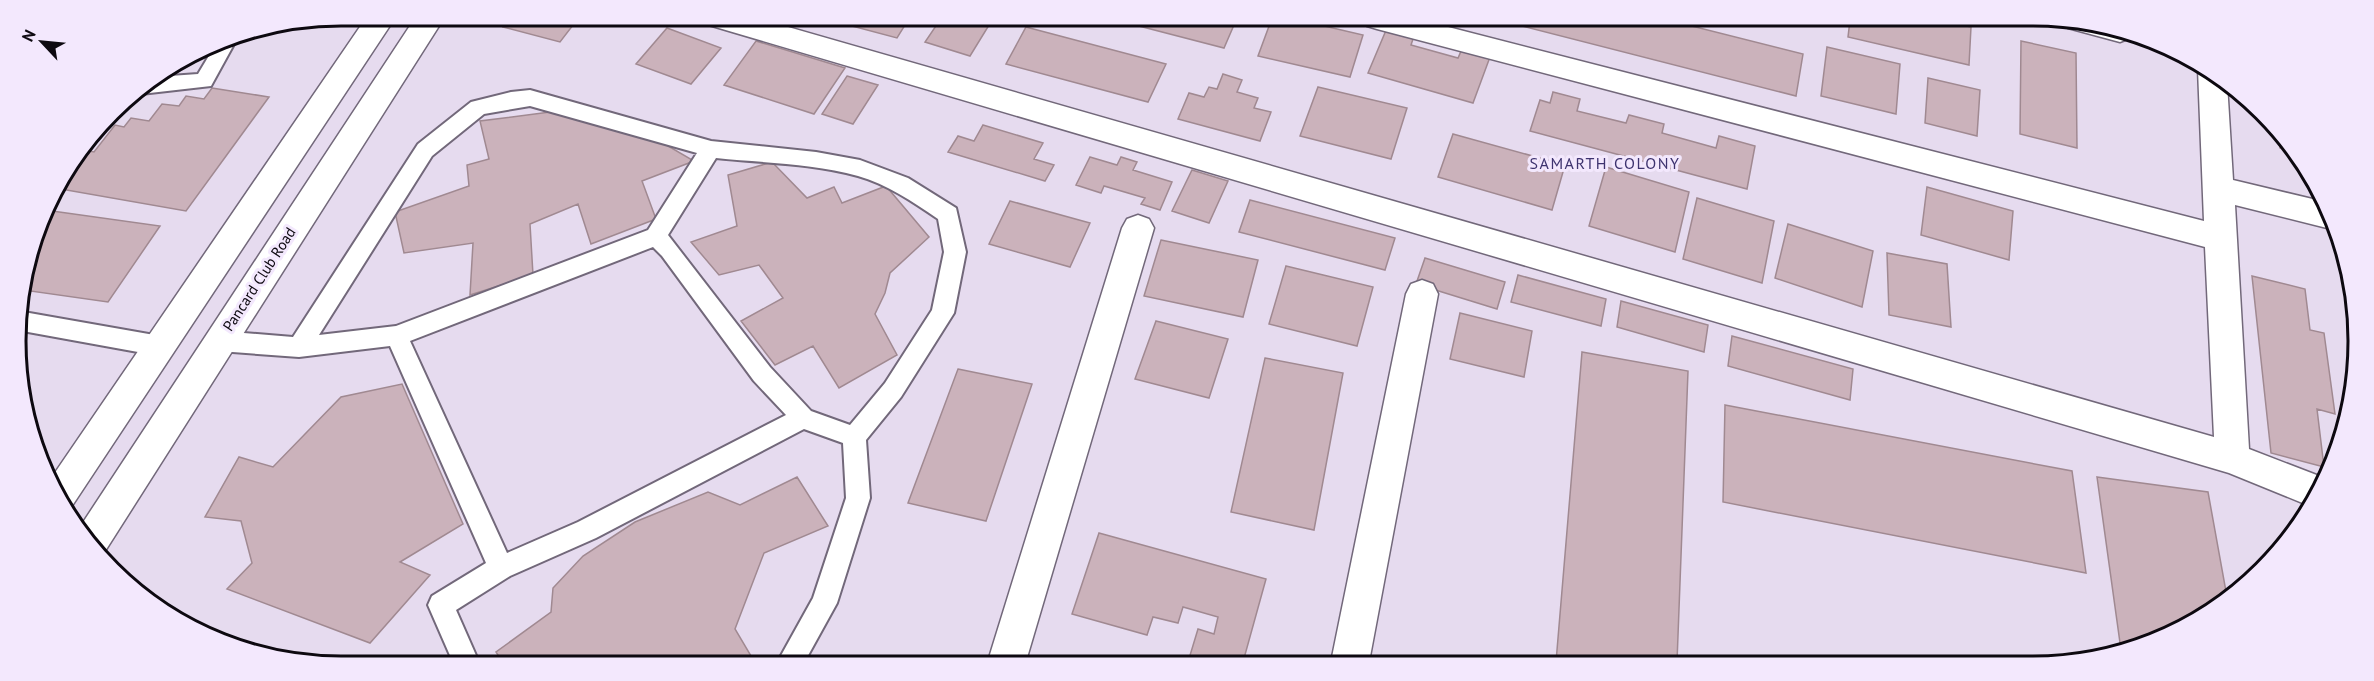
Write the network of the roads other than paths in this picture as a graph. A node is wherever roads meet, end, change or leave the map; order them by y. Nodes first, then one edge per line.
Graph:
1 (376, 26) edge
2 (425, 26) edge
3 (746, 26) edge
4 (1404, 26) edge
5 (224, 48) edge
6 (2213, 82) edge
7 (157, 85) edge
8 (711, 149) junction
9 (2218, 189) junction
10 (2322, 214) edge
11 (1138, 228) dead end
12 (656, 236) junction
13 (2221, 238) junction
14 (1422, 294) dead end
15 (26, 322) edge
16 (397, 336) junction
17 (219, 341) junction
18 (160, 346) junction
19 (298, 347) junction
20 (803, 418) junction
21 (854, 437) junction
22 (2232, 458) junction
23 (60, 483) edge
24 (2311, 489) edge
25 (94, 536) edge
26 (501, 568) junction
27 (463, 656) edge
28 (794, 656) edge
29 (1009, 656) edge
30 (1351, 656) edge

1 - 18 street
2 - 17 street, Pancard Club Road
3 - 22 street
4 - 13 street
5 - 7 lane
6 - 9 street
8 - 12 lane
8 - 19 lane
8 - 21 lane
9 - 10 street
9 - 13 street
11 - 29 street
12 - 16 lane
12 - 20 lane
13 - 22 street
14 - 30 street
15 - 18 lane
16 - 19 lane
16 - 26 lane
17 - 19 lane
17 - 25 street, Pancard Club Road
18 - 23 street
20 - 21 lane
20 - 26 lane
21 - 28 lane
22 - 24 street
26 - 27 lane

